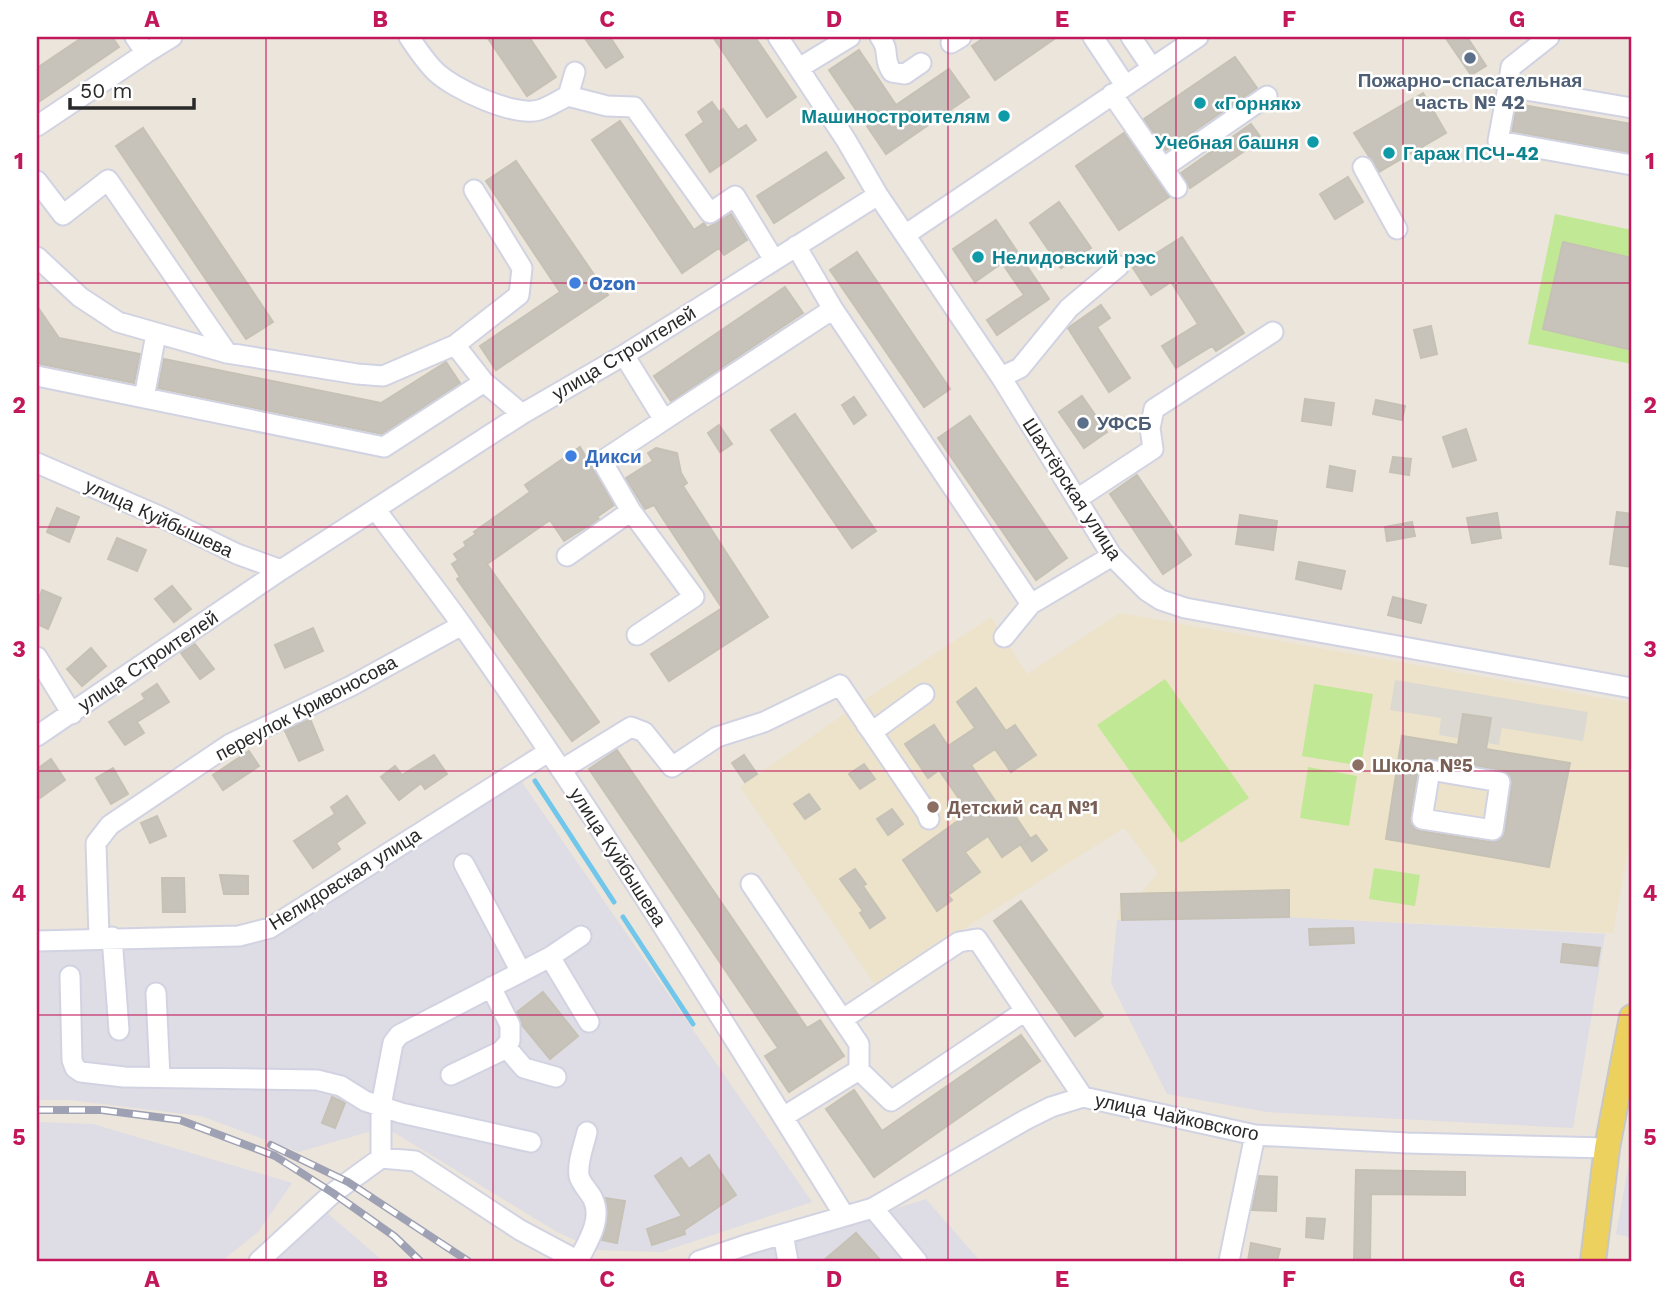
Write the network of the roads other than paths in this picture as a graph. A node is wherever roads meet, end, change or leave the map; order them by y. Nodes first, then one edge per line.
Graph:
1 (172, 37) edge
2 (410, 37) edge
3 (778, 37) edge
4 (850, 37) edge
5 (880, 37) edge
6 (1093, 37) edge
7 (1131, 37) edge
8 (1198, 37) edge
9 (1549, 37) edge
10 (141, 45) edge
11 (921, 63) dead end
12 (799, 68) junction
13 (1152, 68) junction
14 (575, 72) dead end
15 (1508, 87) junction
16 (1119, 90) junction
17 (568, 96) junction
18 (1266, 96) dead end
19 (1632, 108) edge
20 (37, 126) edge
21 (1632, 165) edge
22 (1363, 167) dead end
23 (1163, 168) junction
24 (37, 181) edge
25 (1177, 188) dead end
26 (474, 190) dead end
27 (878, 195) junction
28 (1397, 229) dead end
29 (905, 236) junction
30 (796, 246) junction
31 (38, 259) edge
32 (774, 260) junction
33 (1119, 266) dead end
34 (833, 309) junction
35 (1273, 332) dead end
36 (156, 334) junction
37 (455, 345) junction
38 (227, 353) junction
39 (624, 355) junction
40 (37, 376) edge
41 (1001, 377) junction
42 (484, 382) junction
43 (144, 398) junction
44 (522, 414) junction
45 (664, 420) junction
46 (37, 463) edge
47 (1077, 499) junction
48 (376, 510) junction
49 (631, 511) junction
50 (567, 556) dead end
51 (1112, 556) junction
52 (281, 570) junction
53 (1031, 604) junction
54 (462, 625) junction
55 (637, 635) dead end
56 (1004, 637) dead end
57 (37, 657) edge
58 (1632, 688) edge
59 (924, 694) dead end
60 (72, 714) junction
61 (872, 732) junction
62 (37, 736) edge
63 (548, 752) junction
64 (561, 770) junction
65 (929, 819) dead end
66 (464, 864) dead end
67 (751, 884) dead end
68 (581, 936) dead end
69 (106, 937) junction
70 (37, 941) edge
71 (550, 957) junction
72 (521, 972) junction
73 (70, 976) dead end
74 (491, 987) junction
75 (156, 993) dead end
76 (1025, 1011) junction
77 (1632, 1017) edge
78 (843, 1019) junction
79 (589, 1022) dead end
80 (119, 1030) dead end
81 (506, 1047) junction
82 (859, 1070) junction
83 (451, 1075) dead end
84 (160, 1077) junction
85 (556, 1077) dead end
86 (1083, 1097) junction
87 (381, 1106) junction
88 (783, 1117) junction
89 (587, 1132) dead end
90 (1255, 1135) junction
91 (531, 1142) dead end
92 (1606, 1148) junction
93 (381, 1158) junction
94 (873, 1208) junction
95 (844, 1215) junction
96 (783, 1234) junction
97 (259, 1261) edge
98 (578, 1261) edge
99 (699, 1261) edge
100 (788, 1261) edge
101 (917, 1261) edge
102 (1229, 1261) edge
103 (1592, 1261) edge

1 - 10 street
2 - 17 street
3 - 12 street
4 - 12 street
5 - 11 street
6 - 16 street
7 - 13 street
8 - 13 street
9 - 15 street
10 - 20 street
12 - 27 street
13 - 16 street
14 - 17 street
15 - 19 street
15 - 21 street
16 - 23 street
16 - 29 street
17 - 32 street
18 - 23 street
22 - 28 street
23 - 25 street
24 - 38 street
26 - 37 street
27 - 29 street
27 - 30 street, улица Строителей
29 - 41 street, Шахтёрская улица
30 - 32 street, улица Строителей
30 - 34 street
31 - 36 street
32 - 39 street, улица Строителей
33 - 41 street
34 - 45 street
34 - 53 street
35 - 47 street
36 - 38 street
36 - 43 street
37 - 38 street
37 - 42 street
39 - 44 street, улица Строителей
39 - 45 street
40 - 43 street
41 - 47 street, Шахтёрская улица
42 - 43 street
42 - 44 street
44 - 48 street, улица Строителей
45 - 49 street
46 - 52 street, улица Куйбышева
47 - 51 street, Шахтёрская улица
48 - 52 street, улица Строителей
48 - 54 street, улица Куйбышева
49 - 50 street
49 - 55 street
51 - 53 street
51 - 58 street, Шахтёрская улица
52 - 60 street, улица Строителей
53 - 56 street
54 - 63 street, улица Куйбышева
54 - 69 street, переулок Кривоносова
57 - 60 street
59 - 61 street
60 - 62 street, улица Строителей
61 - 64 street
61 - 65 street
63 - 64 street, улица Куйбышева
63 - 69 street, Нелидовская улица
64 - 88 street, улица Куйбышева
66 - 72 street
67 - 78 street
68 - 71 street
69 - 70 street, Нелидовская улица
69 - 80 street, переулок Кривоносова
71 - 72 street
71 - 79 street
72 - 74 street
73 - 84 street
74 - 81 street
74 - 87 street
75 - 84 street
76 - 78 street
76 - 82 street
76 - 86 street
77 - 92 main road
78 - 82 street
81 - 83 street
81 - 85 street
82 - 88 street
84 - 87 street
86 - 90 street, улица Чайковского
86 - 94 street, улица Чайковского
87 - 91 street
87 - 93 street
88 - 95 street, улица Куйбышева
89 - 98 street
90 - 92 street, улица Чайковского
90 - 102 street
92 - 103 main road
93 - 97 street
93 - 98 street
94 - 95 street, улица Чайковского
94 - 101 street
95 - 96 street, улица Чайковского
96 - 99 street, улица Чайковского
96 - 100 street

